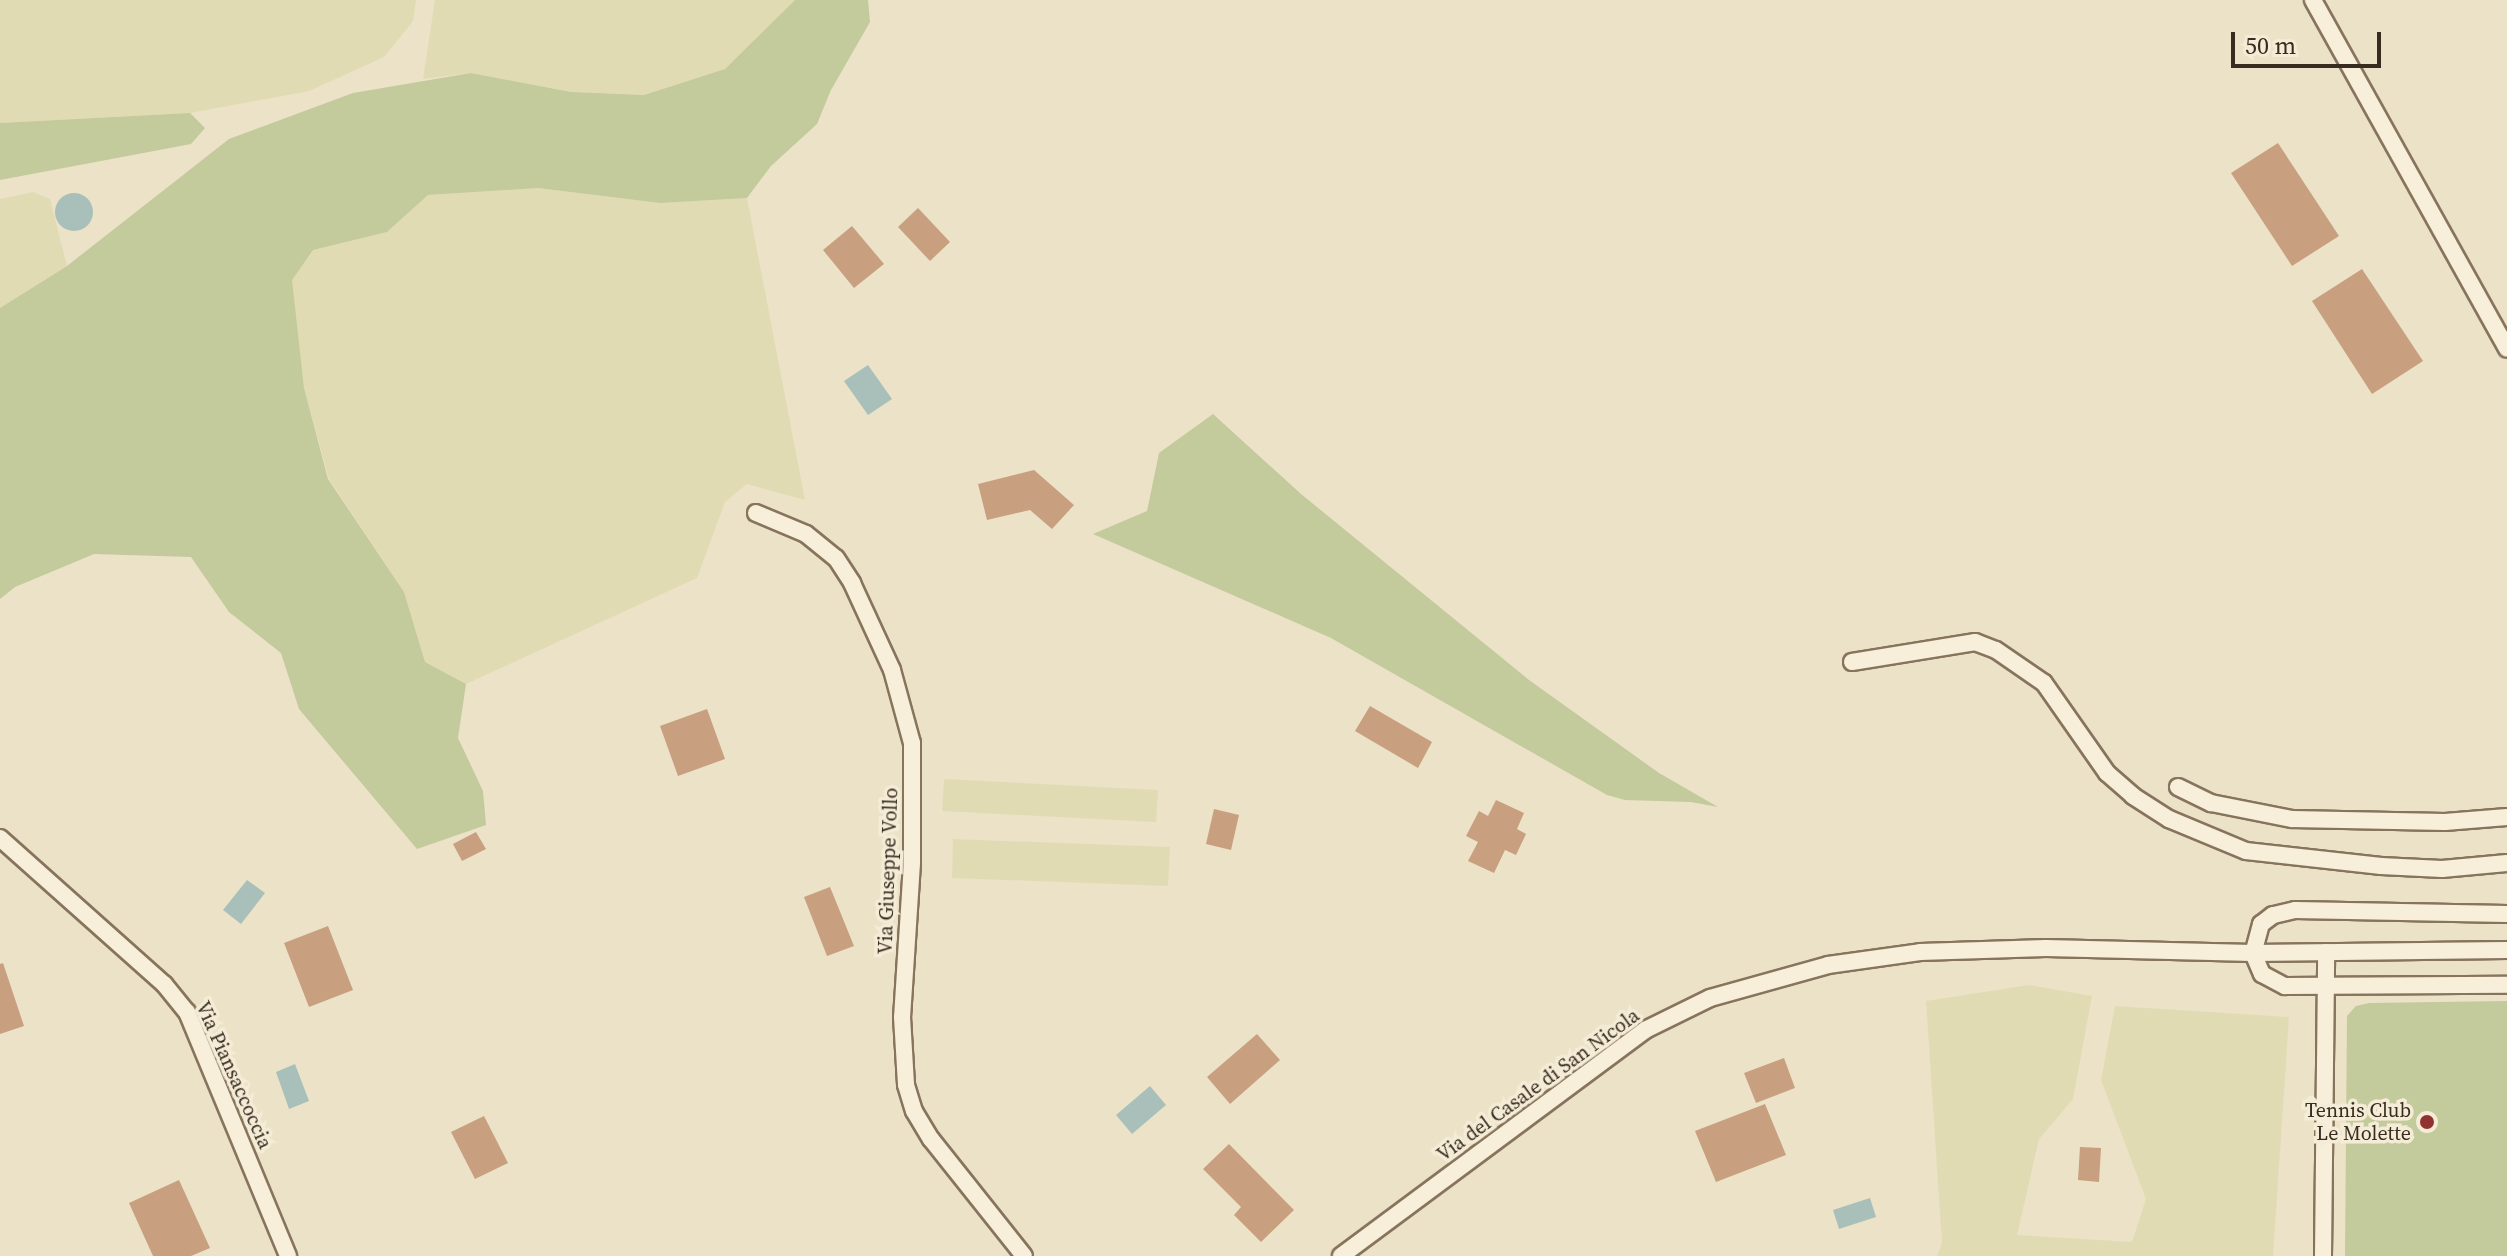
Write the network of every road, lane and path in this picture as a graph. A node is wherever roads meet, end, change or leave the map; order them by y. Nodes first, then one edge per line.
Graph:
1 (2313, 0) edge
2 (2507, 349) edge
3 (756, 513) dead end
4 (1852, 662) dead end
5 (2178, 787) dead end
6 (2507, 817) edge
7 (0, 838) edge
8 (2507, 863) edge
9 (2507, 914) edge
10 (2507, 950) edge
11 (2326, 952) junction
12 (2253, 953) junction
13 (2507, 985) edge
14 (2325, 986) junction
15 (288, 1256) edge
16 (1024, 1256) edge
17 (1341, 1256) edge
18 (2323, 1256) edge

1 - 2 street
3 - 16 street, Via Giuseppe Vollo
4 - 8 street
5 - 6 street
7 - 15 street, Via Piansaccoccia
9 - 12 street
10 - 11 street, Via del Casale di San Nicola
11 - 12 street, Via del Casale di San Nicola
11 - 14 street
12 - 14 street
12 - 17 street, Via del Casale di San Nicola
13 - 14 street
14 - 18 street

